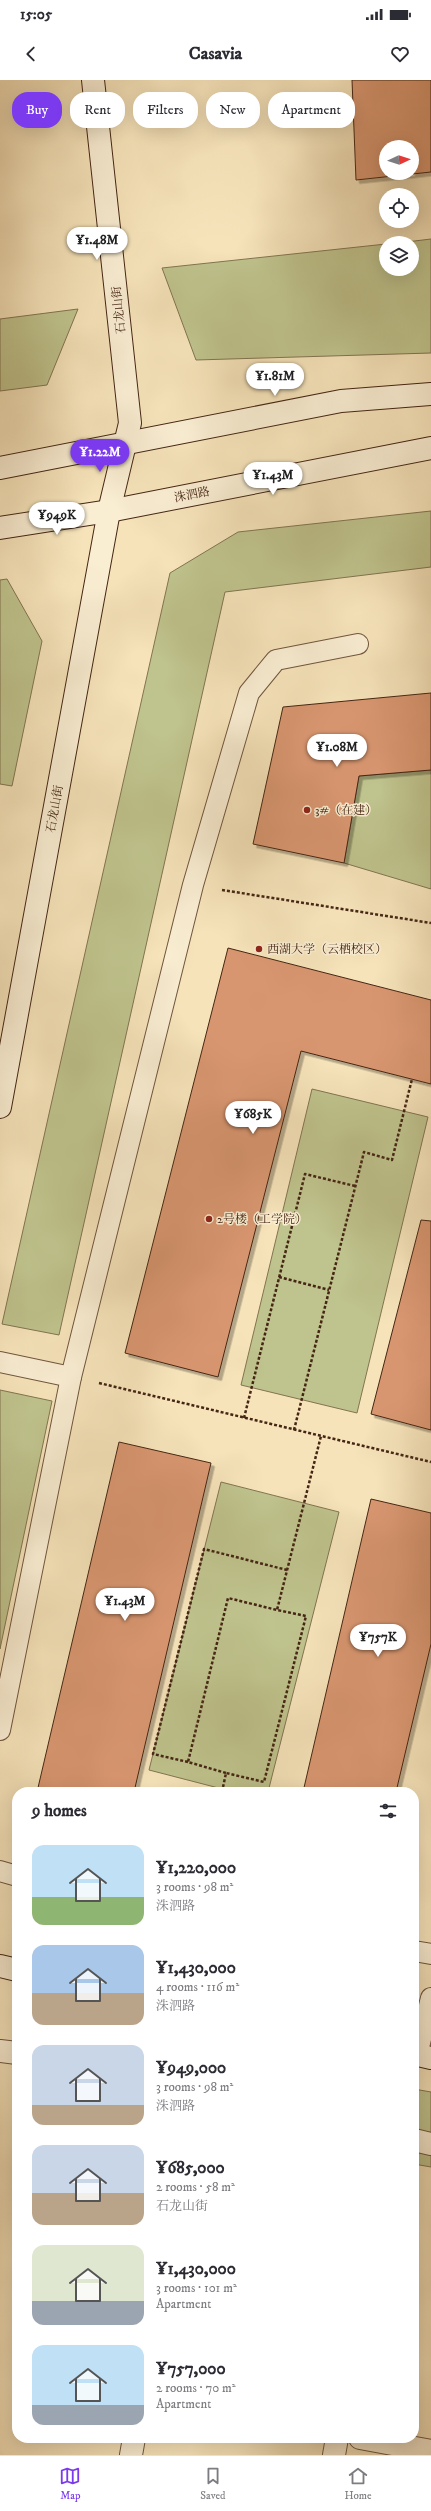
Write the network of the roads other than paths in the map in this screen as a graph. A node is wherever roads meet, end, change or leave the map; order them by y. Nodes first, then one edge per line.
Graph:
1 (93, 80) edge
2 (431, 394) edge
3 (125, 444) junction
4 (431, 448) edge
5 (0, 468) edge
6 (109, 511) junction
7 (0, 528) edge
8 (358, 644) dead end
9 (6, 1052) edge
10 (0, 1107) edge
11 (0, 1362) edge
12 (71, 1377) junction
13 (0, 1730) edge
14 (0, 1871) edge
15 (12, 1875) edge
16 (419, 1952) edge
17 (431, 1954) edge
18 (0, 1966) edge
19 (12, 1969) edge
20 (431, 1998) edge
21 (0, 2051) edge
22 (12, 2052) edge
23 (421, 2056) edge
24 (419, 2141) edge
25 (431, 2144) edge
26 (133, 2443) edge
27 (336, 2443) edge
28 (385, 2443) edge
29 (431, 2452) edge
30 (131, 2455) edge
31 (334, 2455) edge

1 - 3 street, 石龙山街
2 - 3 street
3 - 5 street
3 - 6 street, 石龙山街
4 - 6 street, 洙泗路
6 - 7 street, 洙泗路
6 - 9 street, 石龙山街
8 - 12 lane
9 - 10 street, 石龙山街
11 - 12 lane
12 - 13 lane
14 - 15 lane
16 - 17 lane
18 - 19 street
20 - 23 lane
21 - 22 street
24 - 25 street
26 - 30 street
27 - 31 street
28 - 29 street

